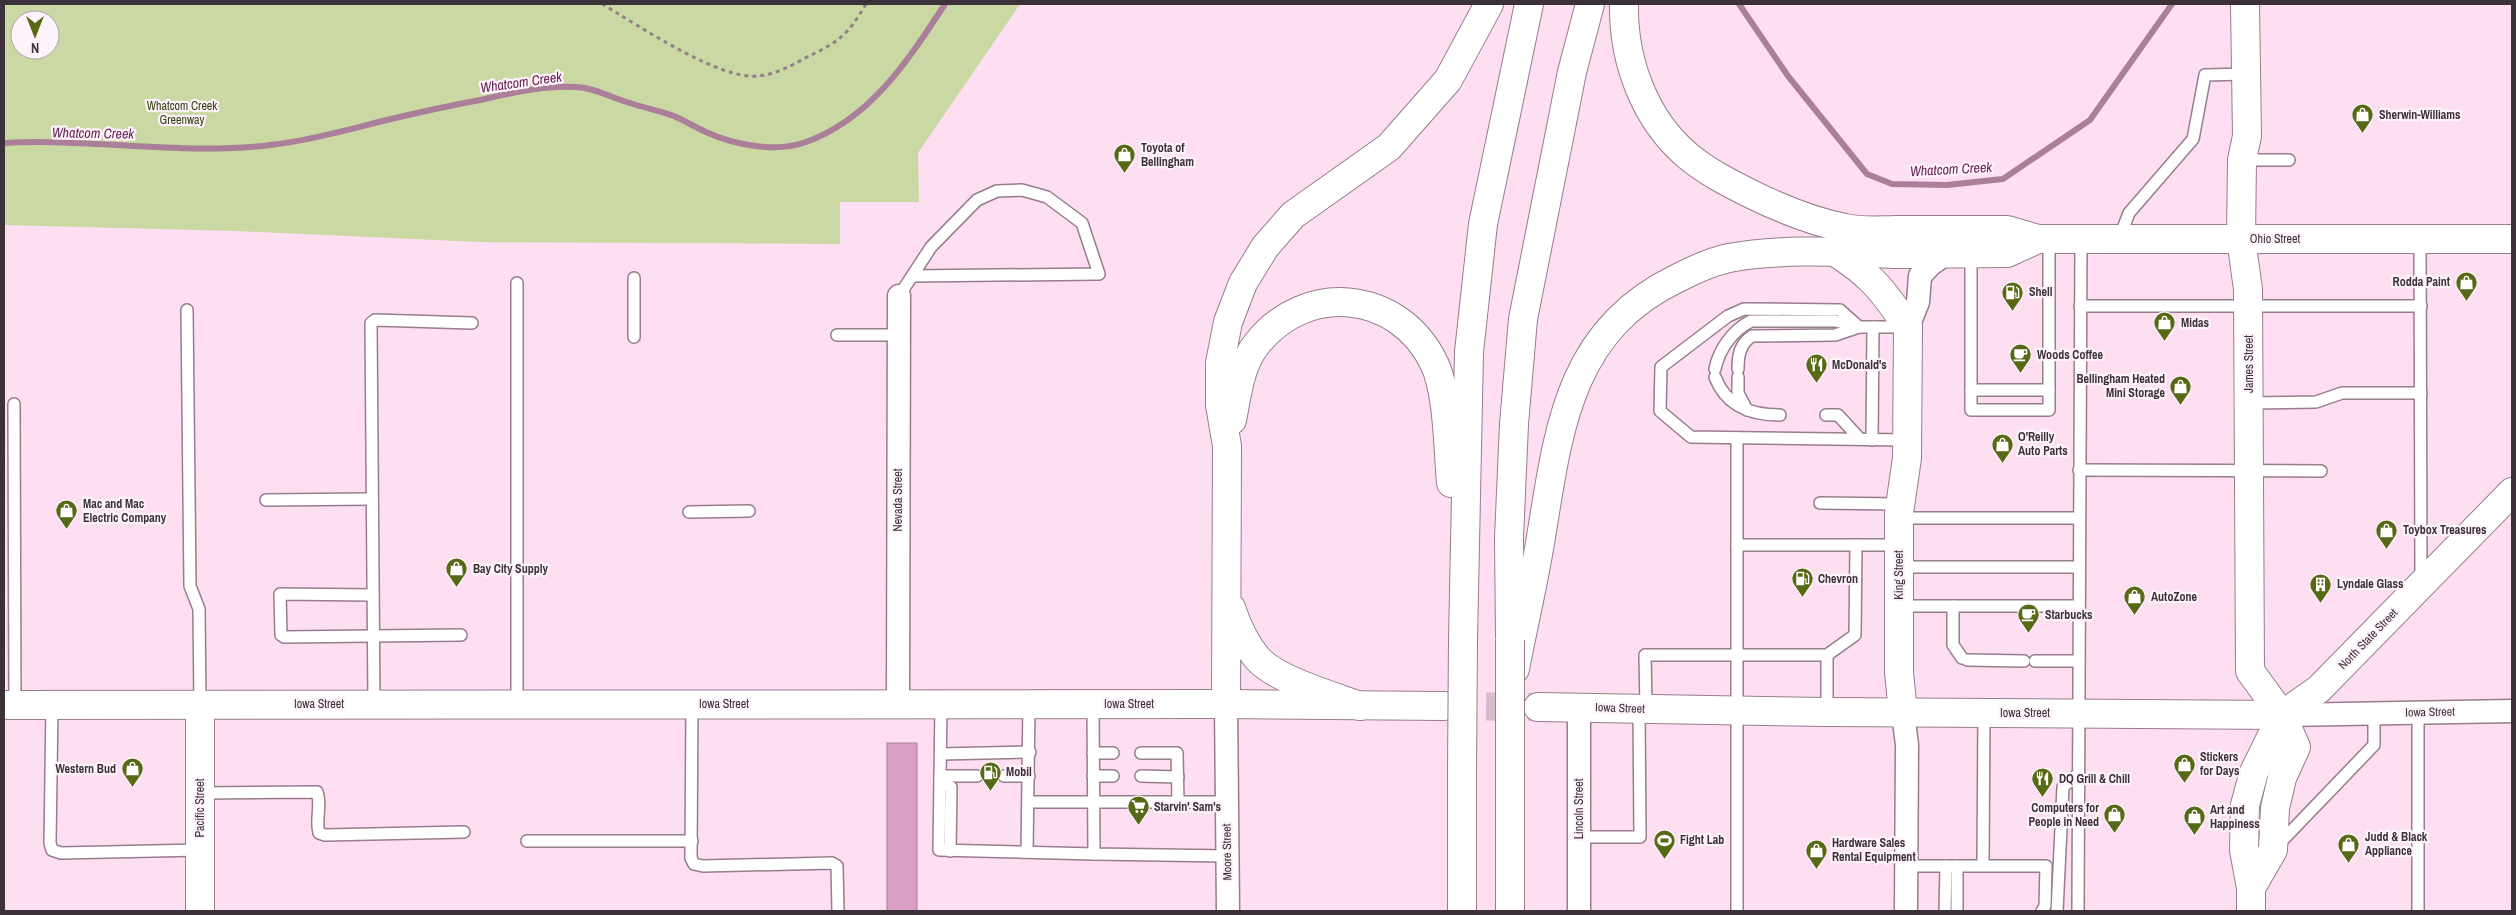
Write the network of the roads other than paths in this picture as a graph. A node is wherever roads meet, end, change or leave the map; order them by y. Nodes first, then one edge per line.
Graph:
1 (1489, 4) edge
2 (1529, 4) edge
3 (1590, 4) edge
4 (1624, 4) edge
5 (2245, 11) edge
6 (2246, 74) junction
7 (2242, 160) junction
8 (2290, 160) dead end
9 (2043, 239) junction
10 (2081, 240) junction
11 (2119, 240) junction
12 (2241, 240) junction
13 (2420, 240) junction
14 (2512, 240) edge
15 (1898, 242) junction
16 (1835, 252) junction
17 (1959, 253) junction
18 (912, 276) junction
19 (634, 278) dead end
20 (517, 283) dead end
21 (899, 296) joint
22 (2080, 306) junction
23 (2248, 306) junction
24 (2421, 306) junction
25 (187, 310) dead end
26 (472, 323) dead end
27 (1859, 327) junction
28 (1873, 327) junction
29 (1908, 327) junction
30 (837, 335) dead end
31 (899, 335) junction
32 (634, 337) dead end
33 (1971, 390) junction
34 (2049, 390) junction
35 (2421, 392) junction
36 (2249, 402) junction
37 (14, 404) dead end
38 (1750, 412) junction
39 (1780, 415) dead end
40 (1826, 415) dead end
41 (1737, 438) junction
42 (1866, 439) junction
43 (1907, 440) junction
44 (1227, 446) junction
45 (2079, 470) junction
46 (2249, 471) junction
47 (2321, 471) dead end
48 (2512, 492) edge
49 (372, 499) junction
50 (266, 500) dead end
51 (1820, 503) dead end
52 (749, 511) dead end
53 (1900, 511) junction
54 (689, 512) dead end
55 (2079, 518) junction
56 (1737, 545) junction
57 (1856, 545) junction
58 (1899, 556) junction
59 (2079, 567) junction
60 (2422, 584) junction
61 (373, 595) junction
62 (1228, 599) junction
63 (1463, 605) junction
64 (1899, 606) junction
65 (1953, 606) junction
66 (2078, 606) junction
67 (374, 635) junction
68 (461, 635) dead end
69 (1515, 640) junction
70 (1737, 654) junction
71 (1827, 655) junction
72 (2078, 660) junction
73 (374, 704) junction
74 (517, 704) junction
75 (692, 704) junction
76 (898, 704) junction
77 (941, 704) junction
78 (1030, 704) junction
79 (1093, 704) junction
80 (1226, 704) junction
81 (10, 705) edge
82 (52, 705) junction
83 (200, 705) junction
84 (1360, 706) junction
85 (1444, 706) tunnel mouth
86 (1538, 707) tunnel mouth
87 (1580, 707) junction
88 (1642, 708) junction
89 (1737, 711) junction
90 (2512, 711) edge
91 (1827, 712) junction
92 (1903, 712) junction
93 (1984, 712) junction
94 (2418, 712) junction
95 (2078, 713) junction
96 (2374, 713) junction
97 (2282, 715) junction
98 (1030, 752) junction
99 (1094, 753) junction
100 (1113, 753) dead end
101 (1140, 753) dead end
102 (940, 754) junction
103 (2078, 775) junction
104 (976, 776) dead end
105 (1004, 776) dead end
106 (1030, 776) junction
107 (1094, 776) junction
108 (1113, 776) dead end
109 (1140, 776) dead end
110 (1178, 777) junction
111 (940, 779) junction
112 (200, 793) junction
113 (1029, 802) junction
114 (1094, 802) junction
115 (1178, 802) junction
116 (1227, 802) junction
117 (464, 832) dead end
118 (1579, 838) junction
119 (527, 841) dead end
120 (692, 841) junction
121 (200, 850) junction
122 (2274, 850) junction
123 (1027, 852) junction
124 (1094, 854) junction
125 (1227, 856) junction
126 (1983, 865) junction
127 (1906, 866) junction
128 (1952, 866) junction
129 (2251, 900) edge
130 (200, 911) edge
131 (838, 911) edge
132 (1228, 911) edge
133 (1462, 911) edge
134 (1510, 911) edge
135 (1579, 911) edge
136 (1737, 911) edge
137 (1906, 911) edge
138 (1945, 911) edge
139 (1957, 911) edge
140 (2042, 911) edge
141 (2057, 911) edge
142 (2078, 911) edge
143 (2418, 911) edge

1 - 44 main road
2 - 63 main road
3 - 69 main road
4 - 15 main road
5 - 6 main road, James Street
6 - 7 main road, James Street
6 - 11 lane
7 - 8 lane
7 - 12 main road, James Street
9 - 10 main road, Ohio Street
9 - 15 main road, Ohio Street
9 - 17 main road, Ohio Street
9 - 34 lane
10 - 11 main road, Ohio Street
10 - 22 lane
11 - 12 main road, Ohio Street
12 - 13 main road, Ohio Street
12 - 23 main road, James Street
13 - 14 main road, Ohio Street
13 - 24 lane
15 - 16 main road
15 - 17 main road, Ohio Street
16 - 29 main road
16 - 69 main road
17 - 29 street, King Street
17 - 33 lane
18 - 18 lane
18 - 21 lane
19 - 32 lane
20 - 74 lane
21 - 31 street, Nevada Street
22 - 23 lane
22 - 45 lane
23 - 24 lane
23 - 36 main road, James Street
24 - 35 lane
25 - 83 lane
26 - 49 lane
27 - 28 lane
27 - 38 lane
27 - 38 lane
27 - 41 lane
28 - 29 lane
28 - 42 lane
29 - 43 main road, King Street
30 - 31 lane
31 - 76 street, Nevada Street
33 - 34 lane
33 - 34 lane
35 - 36 lane
35 - 60 lane
36 - 46 main road, James Street
37 - 81 lane
38 - 39 lane
40 - 42 lane
41 - 42 lane
41 - 56 lane
42 - 43 lane
43 - 53 main road, King Street
44 - 62 main road
44 - 63 main road
45 - 46 lane
45 - 55 lane
46 - 47 lane
46 - 97 main road, James Street
48 - 60 main road, North State Street
49 - 50 lane
49 - 61 lane
51 - 53 lane
52 - 54 lane
53 - 55 lane
53 - 58 main road, King Street
55 - 59 lane
56 - 57 lane
56 - 70 lane
57 - 58 lane
57 - 71 lane
58 - 59 lane
58 - 64 main road, King Street
59 - 66 lane
60 - 97 main road, North State Street
61 - 67 lane
61 - 67 lane
62 - 80 main road
62 - 84 main road
63 - 133 main road, bridge
64 - 65 lane
64 - 92 main road, King Street
65 - 66 lane
65 - 72 lane
66 - 72 lane
67 - 68 lane
67 - 73 lane
69 - 134 main road, bridge
70 - 71 lane
70 - 88 lane
70 - 89 lane
71 - 91 lane
72 - 95 lane
73 - 74 main road, Iowa Street
73 - 83 main road, Iowa Street
74 - 75 main road, Iowa Street
75 - 76 main road, Iowa Street
75 - 120 lane
76 - 77 main road, Iowa Street
77 - 78 main road, Iowa Street
77 - 102 lane
78 - 79 main road, Iowa Street
78 - 98 lane
79 - 80 main road, Iowa Street
79 - 99 lane
80 - 84 main road, Iowa Street
80 - 116 street, Moore Street
81 - 82 main road, Iowa Street
82 - 83 main road, Iowa Street
82 - 121 lane
83 - 112 main road, Pacific Street
84 - 85 main road, Iowa Street
86 - 87 main road, Iowa Street
87 - 88 main road, Iowa Street
87 - 118 street, Lincoln Street
88 - 89 main road, Iowa Street
88 - 118 lane
89 - 91 main road, Iowa Street
89 - 136 lane
90 - 94 street, Iowa Street
91 - 92 main road, Iowa Street
92 - 93 main road, Iowa Street
92 - 127 street, King Street
93 - 95 main road, Iowa Street
93 - 126 lane
94 - 96 street, Iowa Street
94 - 143 lane
95 - 97 main road, Iowa Street
95 - 103 lane
96 - 97 street, Iowa Street
96 - 122 lane
97 - 122 main road, James Street
97 - 129 main road, James Street
98 - 102 lane
98 - 106 lane
99 - 100 lane
99 - 107 lane
101 - 110 lane
102 - 111 lane
103 - 141 lane
103 - 142 lane
104 - 111 lane
105 - 106 lane
106 - 113 lane
107 - 108 lane
107 - 114 lane
109 - 110 lane
110 - 115 lane
111 - 123 lane
112 - 117 lane
112 - 121 main road, Pacific Street
113 - 114 lane
113 - 123 lane
114 - 115 lane
114 - 124 lane
115 - 116 lane
116 - 125 street, Moore Street
118 - 135 street, Lincoln Street
119 - 120 lane
120 - 131 lane
121 - 130 main road, Pacific Street
122 - 129 main road, James Street
123 - 124 lane
124 - 125 lane
125 - 132 street, Moore Street
126 - 128 lane
126 - 140 lane
127 - 128 lane
127 - 137 street, King Street
128 - 138 lane
128 - 139 lane

